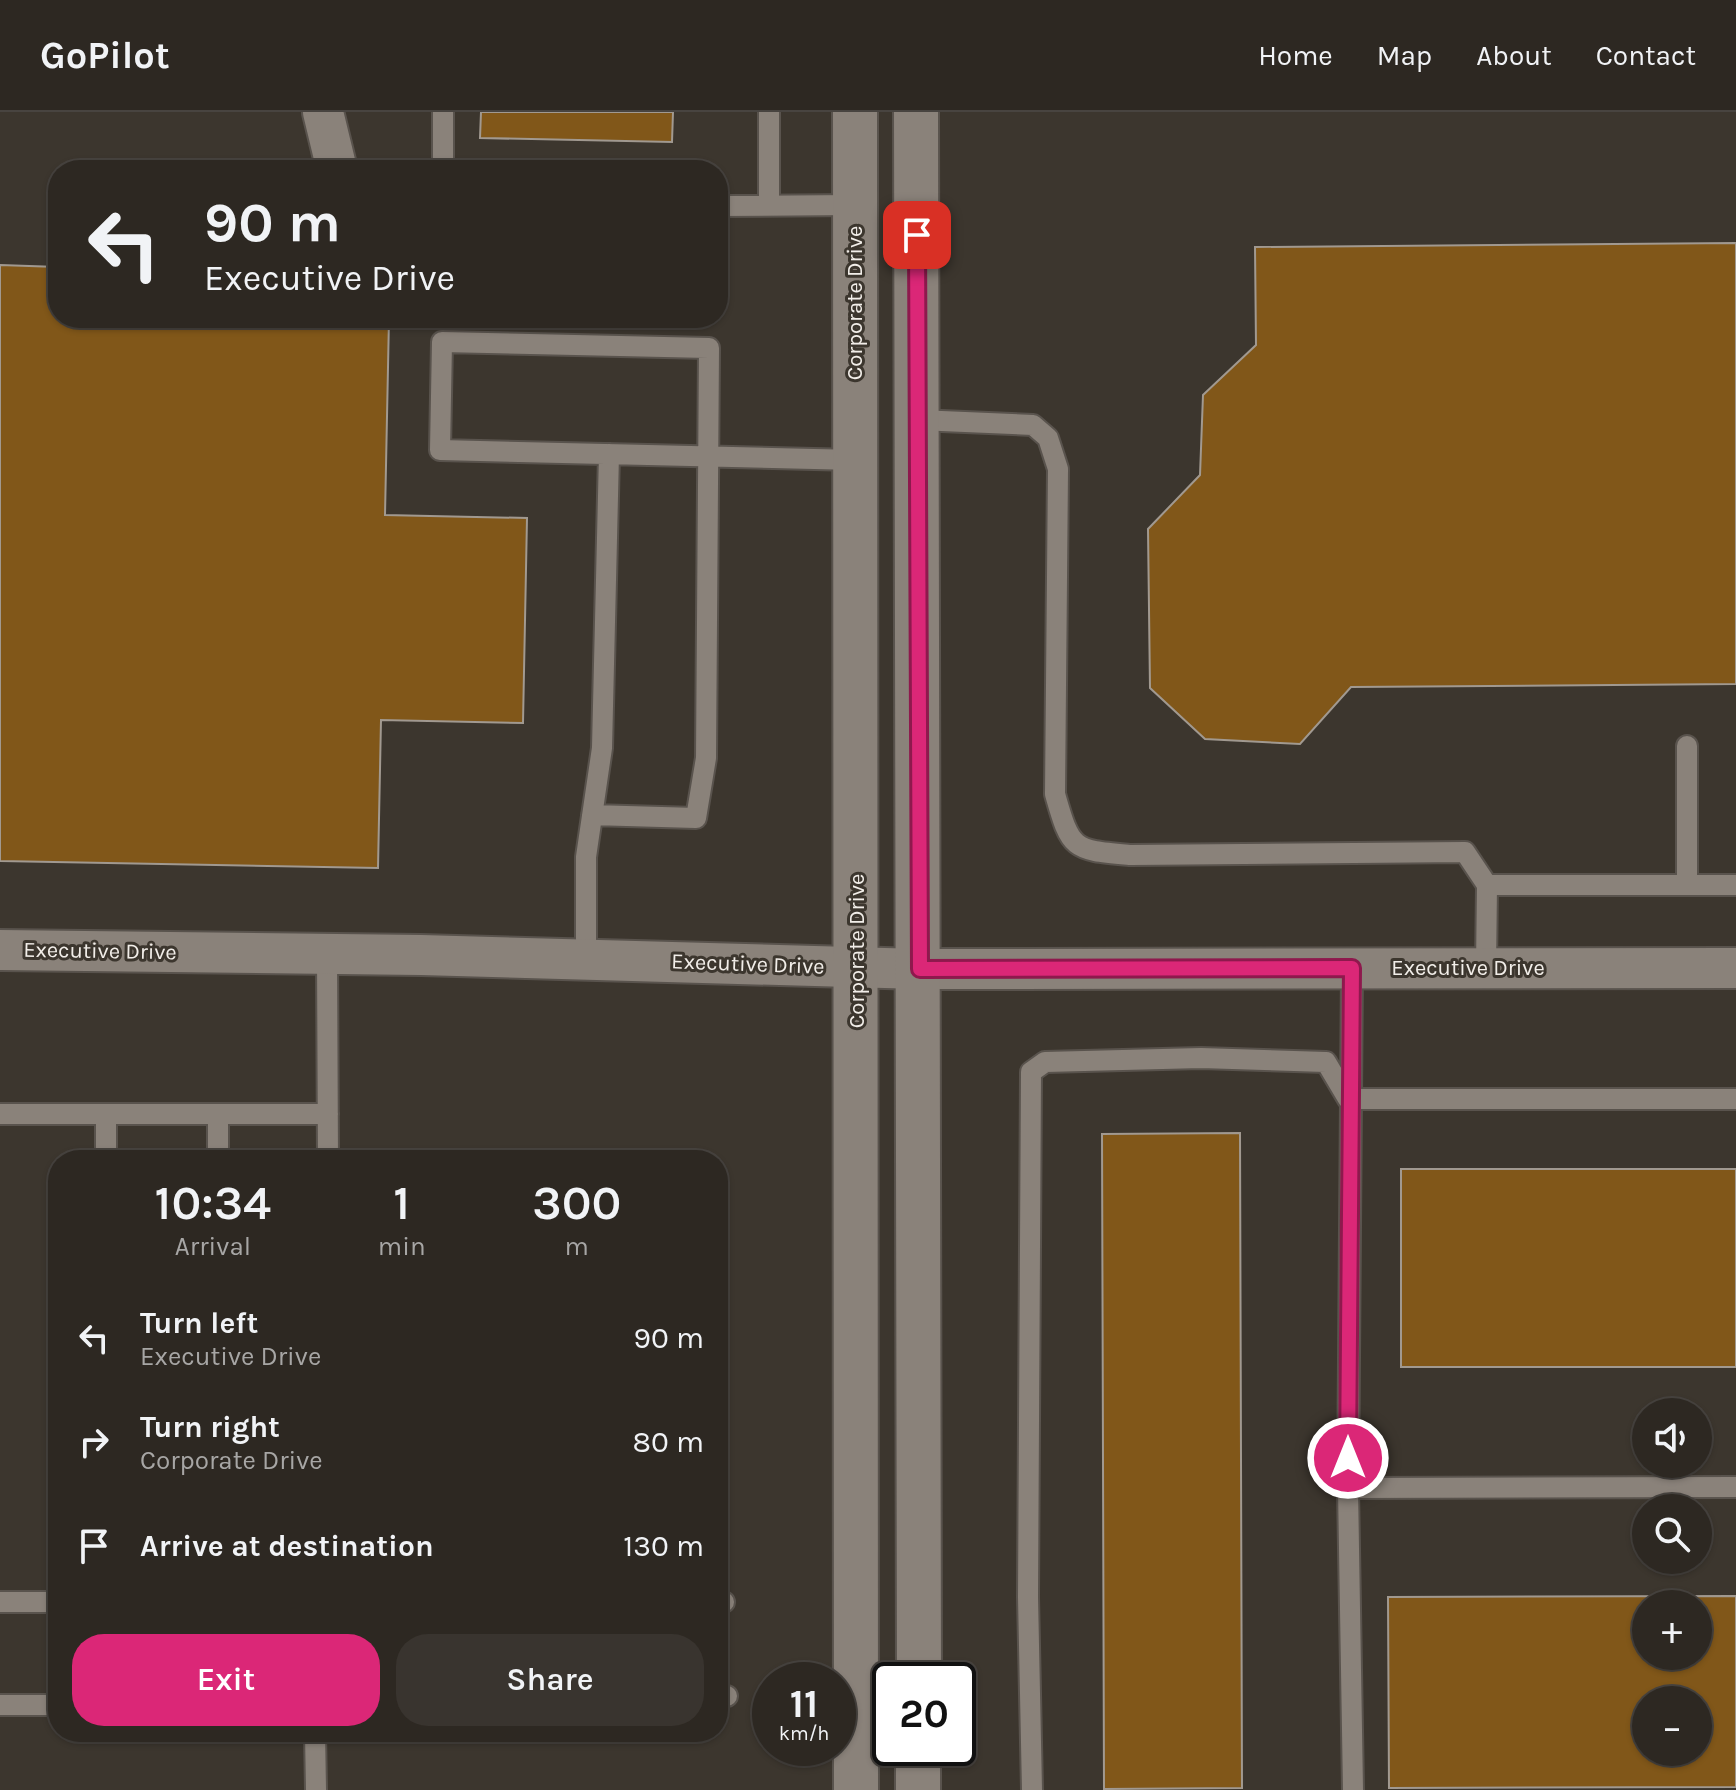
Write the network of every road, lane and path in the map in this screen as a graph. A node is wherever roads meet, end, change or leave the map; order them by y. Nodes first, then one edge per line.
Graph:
1 (323, 112) edge
2 (443, 112) edge
3 (769, 112) edge
4 (855, 112) edge
5 (916, 112) edge
6 (335, 160) edge
7 (443, 160) edge
8 (769, 205) junction
9 (855, 205) junction
10 (728, 206) edge
11 (918, 420) junction
12 (609, 454) junction
13 (709, 456) junction
14 (856, 460) junction
15 (1687, 746) dead end
16 (592, 815) junction
17 (1487, 885) junction
18 (1687, 885) junction
19 (1736, 885) edge
20 (0, 950) edge
21 (327, 954) junction
22 (586, 960) junction
23 (857, 967) junction
24 (1352, 968) junction
25 (1486, 968) junction
26 (1736, 968) edge
27 (920, 969) junction
28 (1348, 1099) junction
29 (1736, 1099) edge
30 (0, 1114) edge
31 (106, 1114) junction
32 (218, 1114) junction
33 (328, 1114) junction
34 (106, 1150) edge
35 (218, 1150) edge
36 (328, 1150) edge
37 (1736, 1487) edge
38 (1348, 1488) junction
39 (0, 1602) edge
40 (48, 1602) edge
41 (919, 1662) edge
42 (0, 1705) edge
43 (48, 1705) edge
44 (315, 1742) edge
45 (918, 1766) edge
46 (316, 1790) edge
47 (856, 1790) edge
48 (918, 1790) edge
49 (1032, 1790) edge
50 (1353, 1790) edge

1 - 6 street
2 - 7 lane
3 - 8 lane
4 - 9 street, Corporate Drive
5 - 11 street
8 - 9 lane
8 - 10 lane
9 - 14 street, Corporate Drive
11 - 17 lane
11 - 27 street
12 - 13 lane
12 - 13 lane
12 - 16 lane
13 - 14 lane
13 - 16 lane
14 - 23 street, Corporate Drive
15 - 18 lane
16 - 22 lane
17 - 18 lane
17 - 25 lane
18 - 19 lane
20 - 21 street, Executive Drive
21 - 22 street, Executive Drive
21 - 33 lane
22 - 23 street, Executive Drive
23 - 27 street, Executive Drive
23 - 47 street, Corporate Drive
24 - 25 street, Executive Drive
24 - 27 street, Executive Drive
24 - 28 lane
25 - 26 street, Executive Drive
27 - 41 street
28 - 29 lane
28 - 38 lane
28 - 49 lane
30 - 31 lane
31 - 32 lane
31 - 34 lane
32 - 33 lane
32 - 35 lane
33 - 36 lane
37 - 38 lane
38 - 50 lane
39 - 40 lane
42 - 43 lane
44 - 46 lane
45 - 48 street

